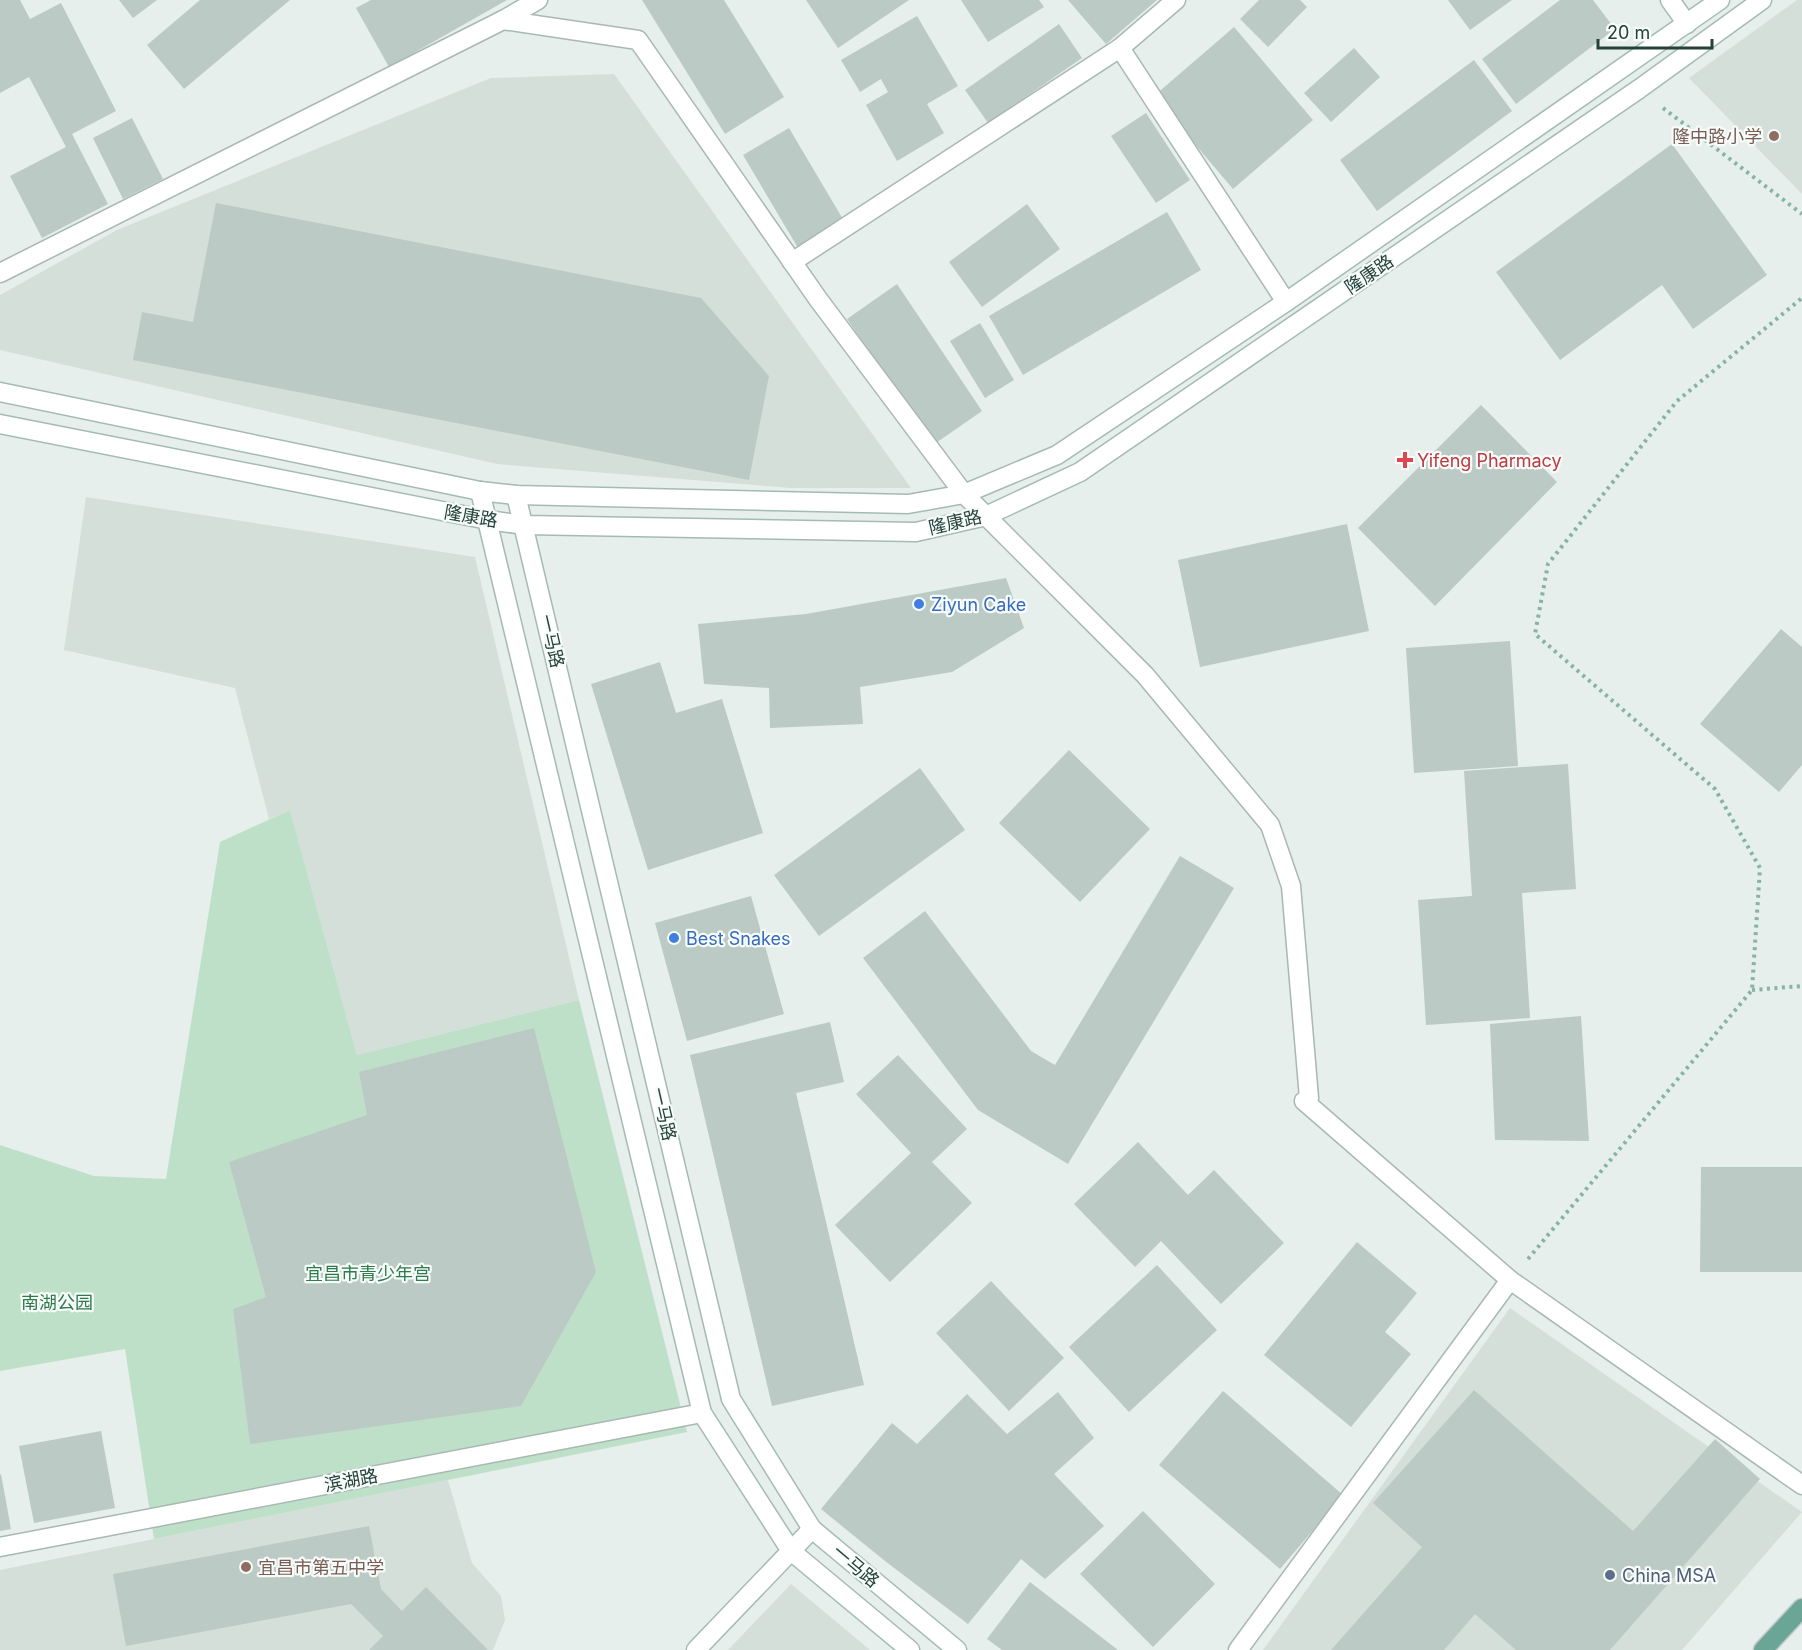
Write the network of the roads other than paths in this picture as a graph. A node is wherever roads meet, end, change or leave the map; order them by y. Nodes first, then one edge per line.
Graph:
1 (537, 0) edge
2 (1176, 0) edge
3 (1670, 0) edge
4 (1720, 0) edge
5 (1762, 0) edge
6 (503, 20) junction
7 (1687, 24) junction
8 (1120, 48) junction
9 (792, 262) junction
10 (0, 273) edge
11 (1286, 302) junction
12 (0, 392) edge
13 (0, 424) edge
14 (480, 491) junction
15 (964, 494) junction
16 (516, 495) junction
17 (986, 516) junction
18 (488, 520) junction
19 (524, 525) junction
20 (1510, 1280) junction
21 (702, 1413) junction
22 (1802, 1485) edge
23 (812, 1529) junction
24 (0, 1547) edge
25 (791, 1551) junction
26 (1802, 1608) edge
27 (696, 1650) edge
28 (910, 1650) edge
29 (957, 1650) edge
30 (1238, 1650) edge
31 (1763, 1650) edge

1 - 6 main road
2 - 8 main road
3 - 7 main road
4 - 7 main road, 隆康路
5 - 17 main road, 隆康路
6 - 9 main road
6 - 10 main road
7 - 11 main road, 隆康路
8 - 9 main road
8 - 11 main road
9 - 15 main road
11 - 15 main road, 隆康路
12 - 14 main road, 隆康路
13 - 18 main road, 隆康路
14 - 16 main road, 隆康路
14 - 18 main road, 一马路
15 - 16 main road, 隆康路
15 - 17 main road
16 - 19 main road, 一马路
17 - 19 main road, 隆康路
17 - 20 main road
18 - 19 main road, 隆康路
18 - 21 main road, 一马路
19 - 23 main road, 一马路
20 - 22 main road
20 - 30 main road
21 - 24 main road, 滨湖路
21 - 25 main road, 一马路
23 - 25 main road
23 - 29 main road, 一马路
25 - 27 main road
25 - 28 main road, 一马路
26 - 31 main road

